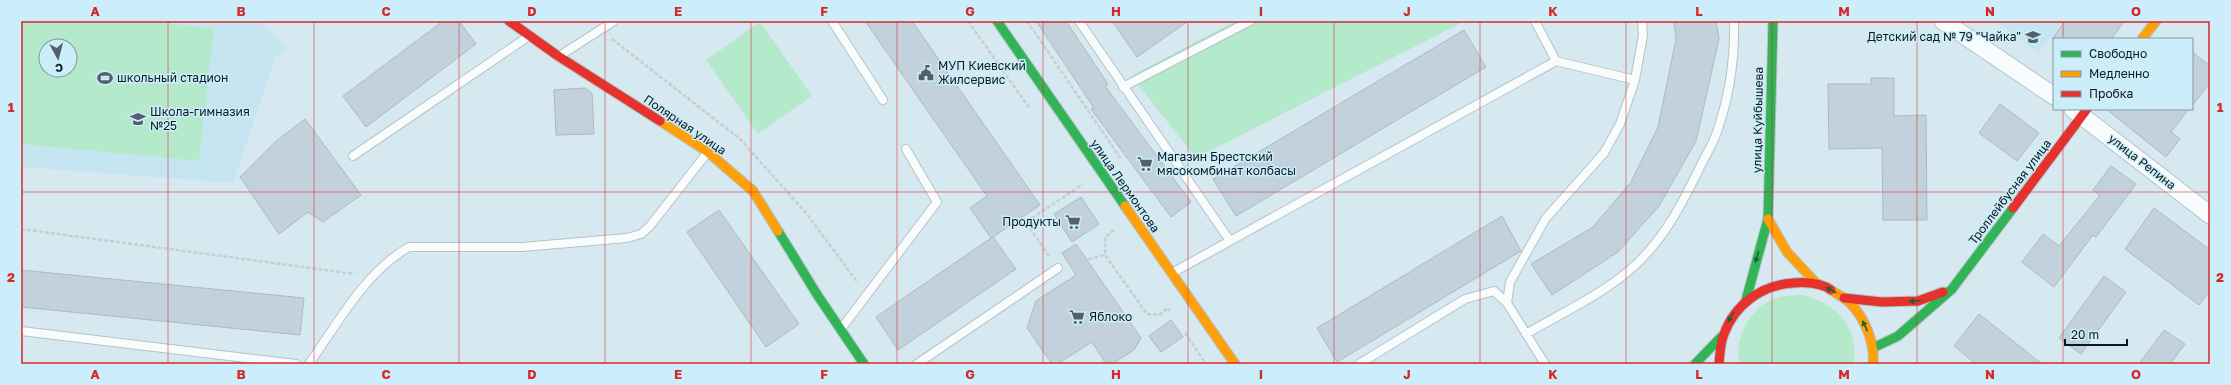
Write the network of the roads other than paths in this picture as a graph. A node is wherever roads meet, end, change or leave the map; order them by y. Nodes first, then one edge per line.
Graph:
1 (509, 21) edge
2 (614, 21) edge
3 (832, 21) edge
4 (997, 21) edge
5 (1079, 21) edge
6 (1250, 21) edge
7 (1535, 21) edge
8 (1642, 21) edge
9 (1734, 21) edge
10 (1773, 21) edge
11 (1942, 21) edge
12 (2156, 21) edge
13 (529, 36) junction
14 (2143, 38) edge
15 (558, 56) junction
16 (1556, 61) junction
17 (1635, 80) junction
18 (1123, 87) junction
19 (2053, 95) edge
20 (882, 100) dead end
21 (2081, 111) edge
22 (906, 149) dead end
23 (708, 152) junction
24 (353, 156) dead end
25 (2210, 215) edge
26 (1768, 220) junction
27 (1230, 241) junction
28 (1058, 268) road end
29 (1172, 273) junction
30 (1817, 284) junction
31 (1952, 289) junction
32 (1844, 298) junction
33 (1746, 300) junction
34 (1507, 303) junction
35 (841, 330) junction
36 (21, 331) edge
37 (1526, 334) junction
38 (1721, 337) junction
39 (1873, 348) junction
40 (1873, 362) edge
41 (296, 364) edge
42 (309, 364) edge
43 (864, 364) edge
44 (917, 364) edge
45 (1235, 364) edge
46 (1359, 364) edge
47 (1545, 364) edge
48 (1695, 364) edge
49 (1719, 364) edge
50 (1884, 364) edge

1 - 13 main road, Полярная улица
2 - 15 lane
3 - 20 lane
4 - 29 main road, улица Лермонтова
5 - 18 lane
6 - 18 lane
7 - 16 lane
8 - 17 lane
9 - 37 lane
10 - 26 main road, улица Куйбышева
11 - 19 street
12 - 14 main road
13 - 15 main road, Полярная улица
13 - 24 lane
15 - 23 main road, Полярная улица
16 - 17 lane
16 - 27 lane
17 - 34 lane
18 - 27 lane
21 - 25 street, улица Репина
21 - 31 main road, Троллейбусная улица
22 - 35 lane
23 - 35 main road, Полярная улица
23 - 42 lane
26 - 30 main road
26 -> 33 main road, улица Куйбышева
27 - 29 lane
28 - 44 lane
29 - 45 main road, улица Лермонтова
32 -> 30 main road
30 - 33 main road
31 -> 32 main road
31 - 39 main road, Троллейбусная улица
39 -> 32 main road
33 -> 38 main road
34 - 37 lane
34 - 46 lane
35 - 43 main road, Полярная улица
36 - 41 lane
37 - 47 lane
38 - 48 main road
38 - 49 main road
39 - 40 main road
40 - 50 main road

